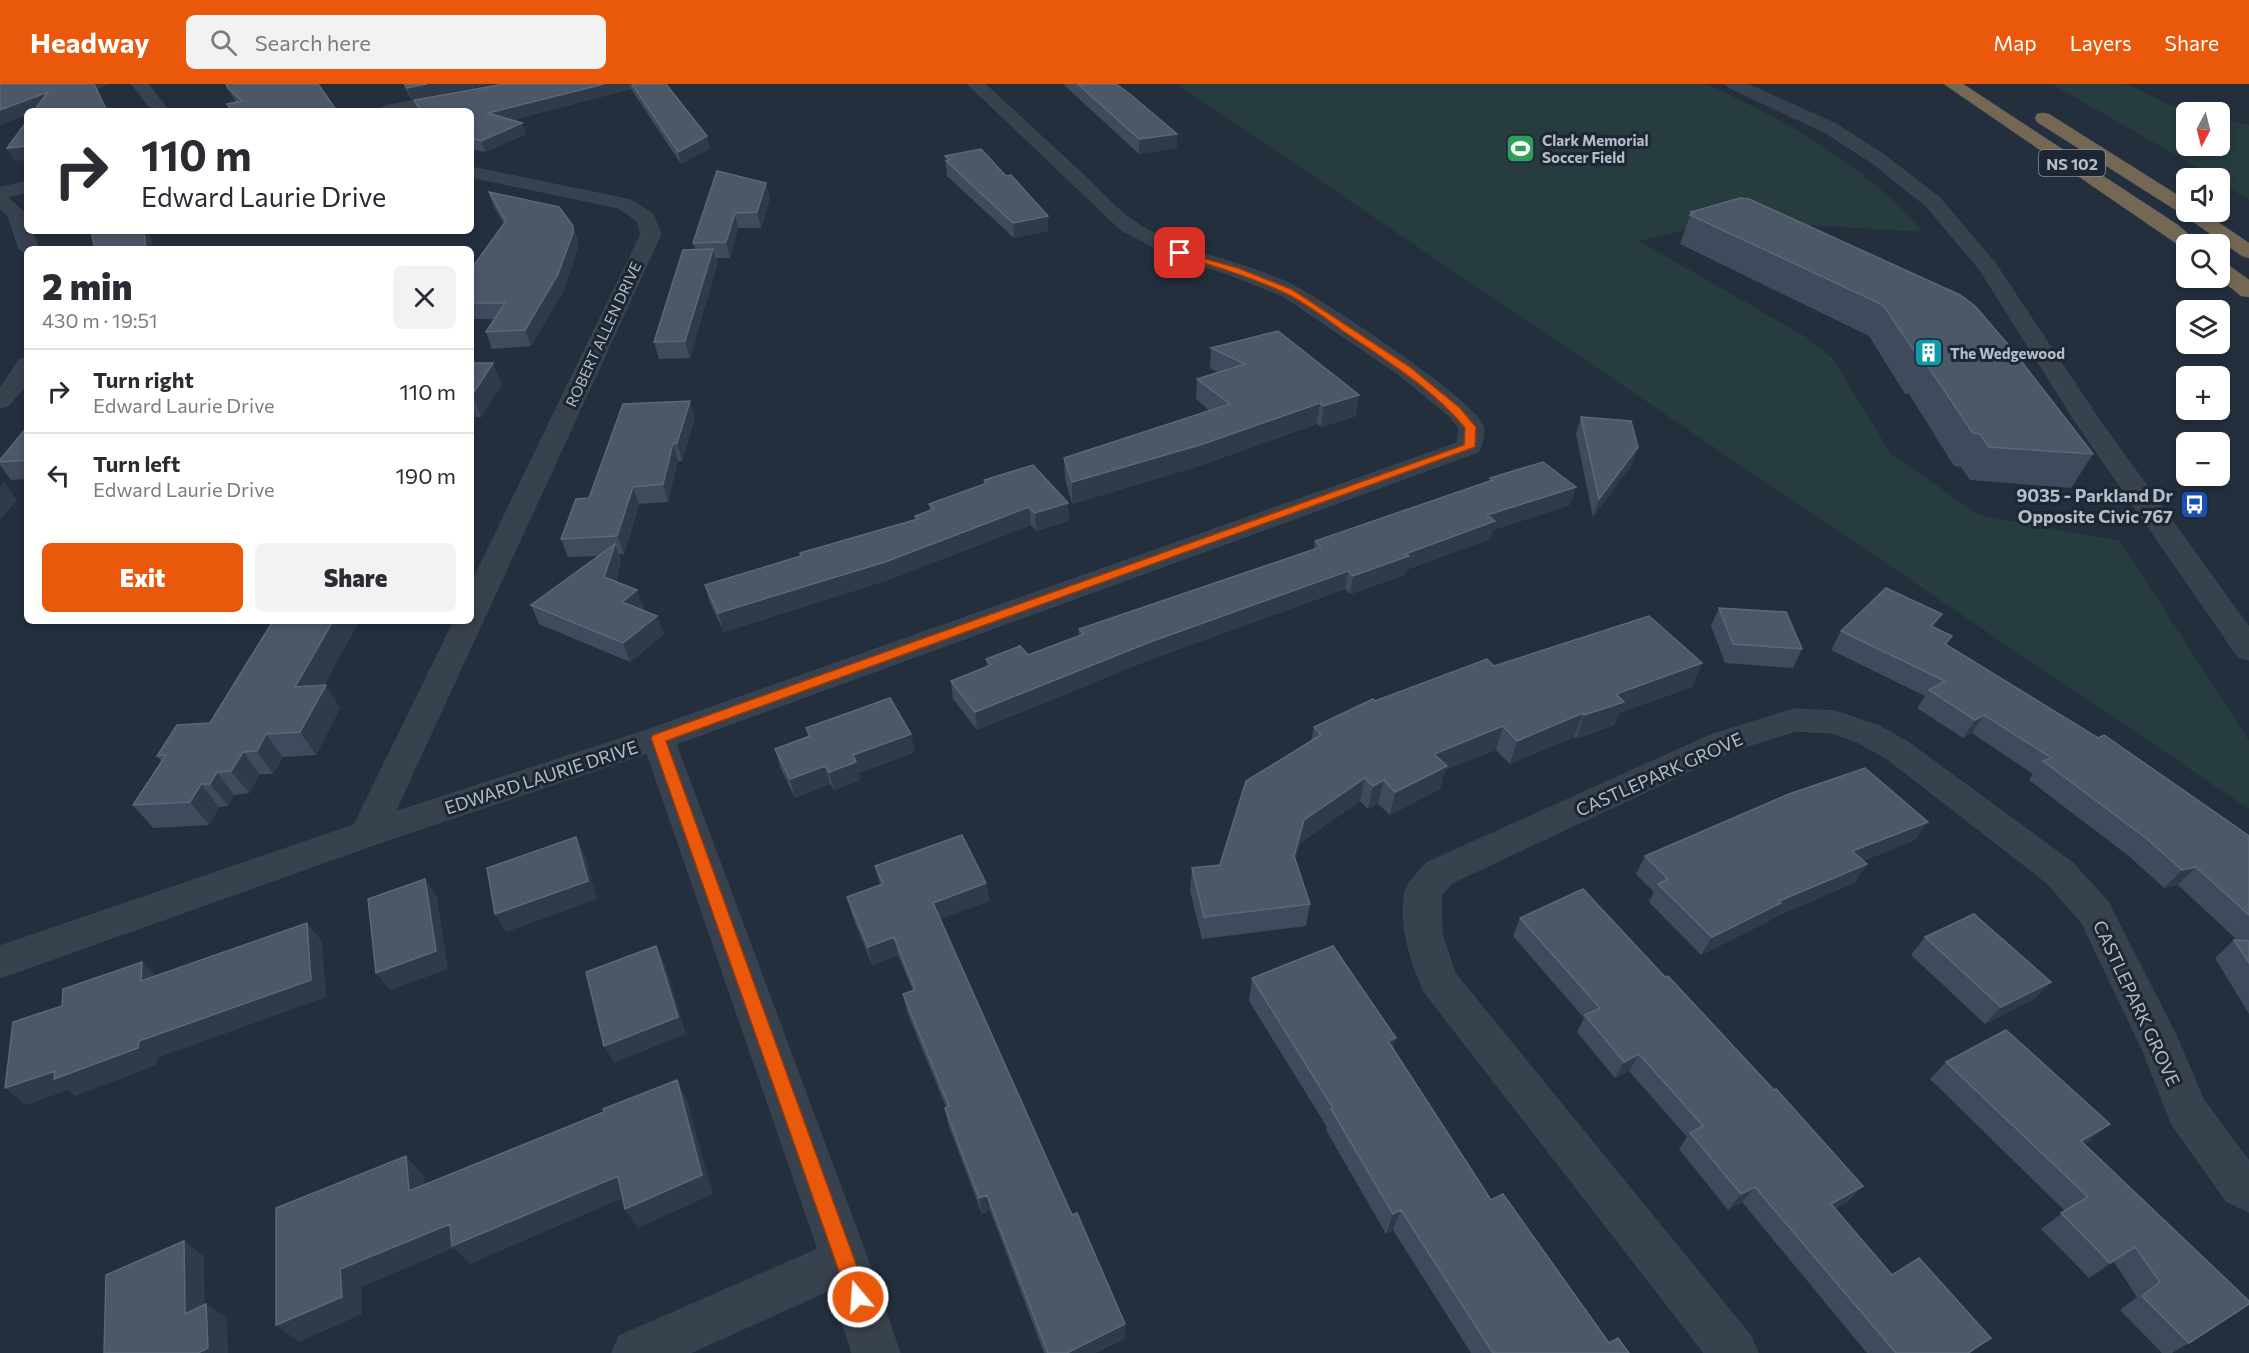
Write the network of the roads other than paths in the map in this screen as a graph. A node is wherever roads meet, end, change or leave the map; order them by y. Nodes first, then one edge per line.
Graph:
1 (140, 84) edge
2 (528, 84) edge
3 (976, 84) edge
4 (1734, 84) edge
5 (1952, 84) edge
6 (2026, 107) dead end
7 (159, 108) edge
8 (401, 108) edge
9 (474, 173) edge
10 (24, 188) edge
11 (0, 193) edge
12 (0, 200) edge
13 (2176, 202) edge
14 (2206, 222) edge
15 (2177, 234) edge
16 (28, 246) edge
17 (2249, 252) edge
18 (2230, 276) edge
19 (2249, 291) edge
20 (24, 370) edge
21 (0, 402) edge
22 (474, 608) edge
23 (467, 624) edge
24 (2249, 650) edge
25 (658, 738) junction
26 (367, 834) junction
27 (0, 962) edge
28 (2249, 1191) edge
29 (845, 1260) junction
30 (636, 1353) edge
31 (876, 1353) edge
32 (1734, 1353) edge

1 - 7 street
2 - 8 street
3 - 25 street, EDWARD LAURIE DRIVE
4 - 24 street
5 - 15 highway, NS 102
6 - 13 highway, NS 102
9 - 22 street, ROBERT ALLEN DRIVE
10 - 11 street
12 - 16 street
14 - 17 highway, NS 102
18 - 19 highway
20 - 21 street
23 - 26 street
25 - 26 street, EDWARD LAURIE DRIVE
25 - 29 street
26 - 27 street, EDWARD LAURIE DRIVE
28 - 32 street, CASTLEPARK GROVE
29 - 30 street
29 - 31 street

